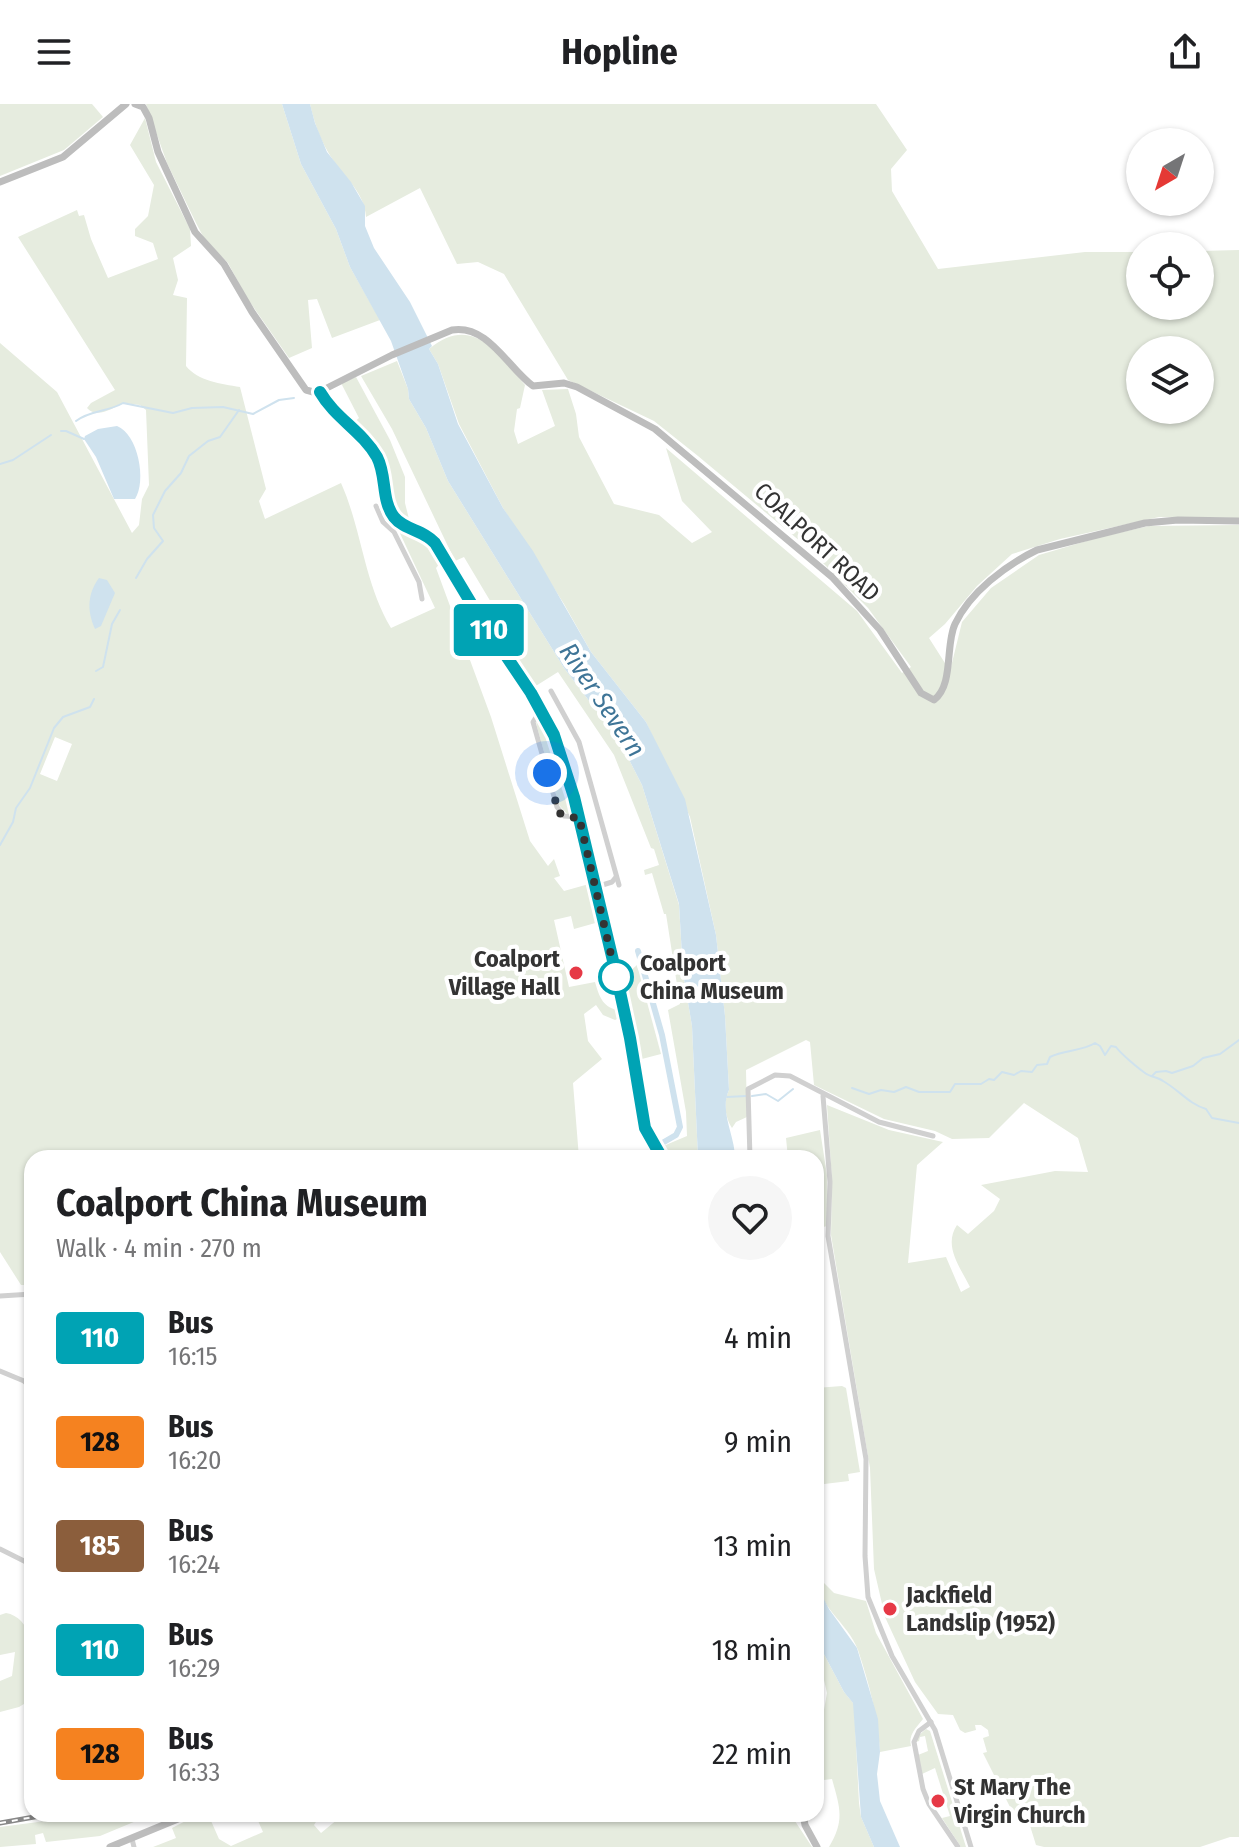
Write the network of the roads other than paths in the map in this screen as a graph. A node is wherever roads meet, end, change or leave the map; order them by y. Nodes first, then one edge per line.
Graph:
1 (126, 104) edge
2 (135, 104) edge
3 (0, 182) edge
4 (320, 392) junction
5 (376, 506) dead end
6 (391, 514) junction
7 (381, 518) junction
8 (1239, 521) edge
9 (422, 599) dead end
10 (551, 691) dead end
11 (540, 711) junction
12 (579, 817) junction
13 (616, 876) junction
14 (619, 885) dead end
15 (596, 887) junction
16 (823, 1096) junction
17 (933, 1136) dead end
18 (657, 1150) edge
19 (750, 1150) edge
20 (24, 1294) edge
21 (0, 1296) edge
22 (0, 1371) edge
23 (24, 1381) edge
24 (0, 1549) edge
25 (24, 1561) edge
26 (931, 1722) junction
27 (175, 1822) edge
28 (804, 1822) edge
29 (133, 1843) edge
30 (110, 1847) edge
31 (817, 1847) edge
32 (958, 1847) edge
33 (971, 1847) edge

1 - 3 street
2 - 4 street
4 - 6 street
4 - 8 street, COALPORT ROAD
5 - 7 street
6 - 7 street
6 - 11 street
7 - 9 street
10 - 13 street
11 - 12 street
11 - 12 street
12 - 15 street
13 - 14 street
13 - 15 street
15 - 18 street
16 - 17 street
16 - 19 street
16 - 26 street
20 - 21 street
22 - 23 street
24 - 25 street
26 - 32 street
26 - 33 street
27 - 29 street
28 - 31 street
29 - 30 street

